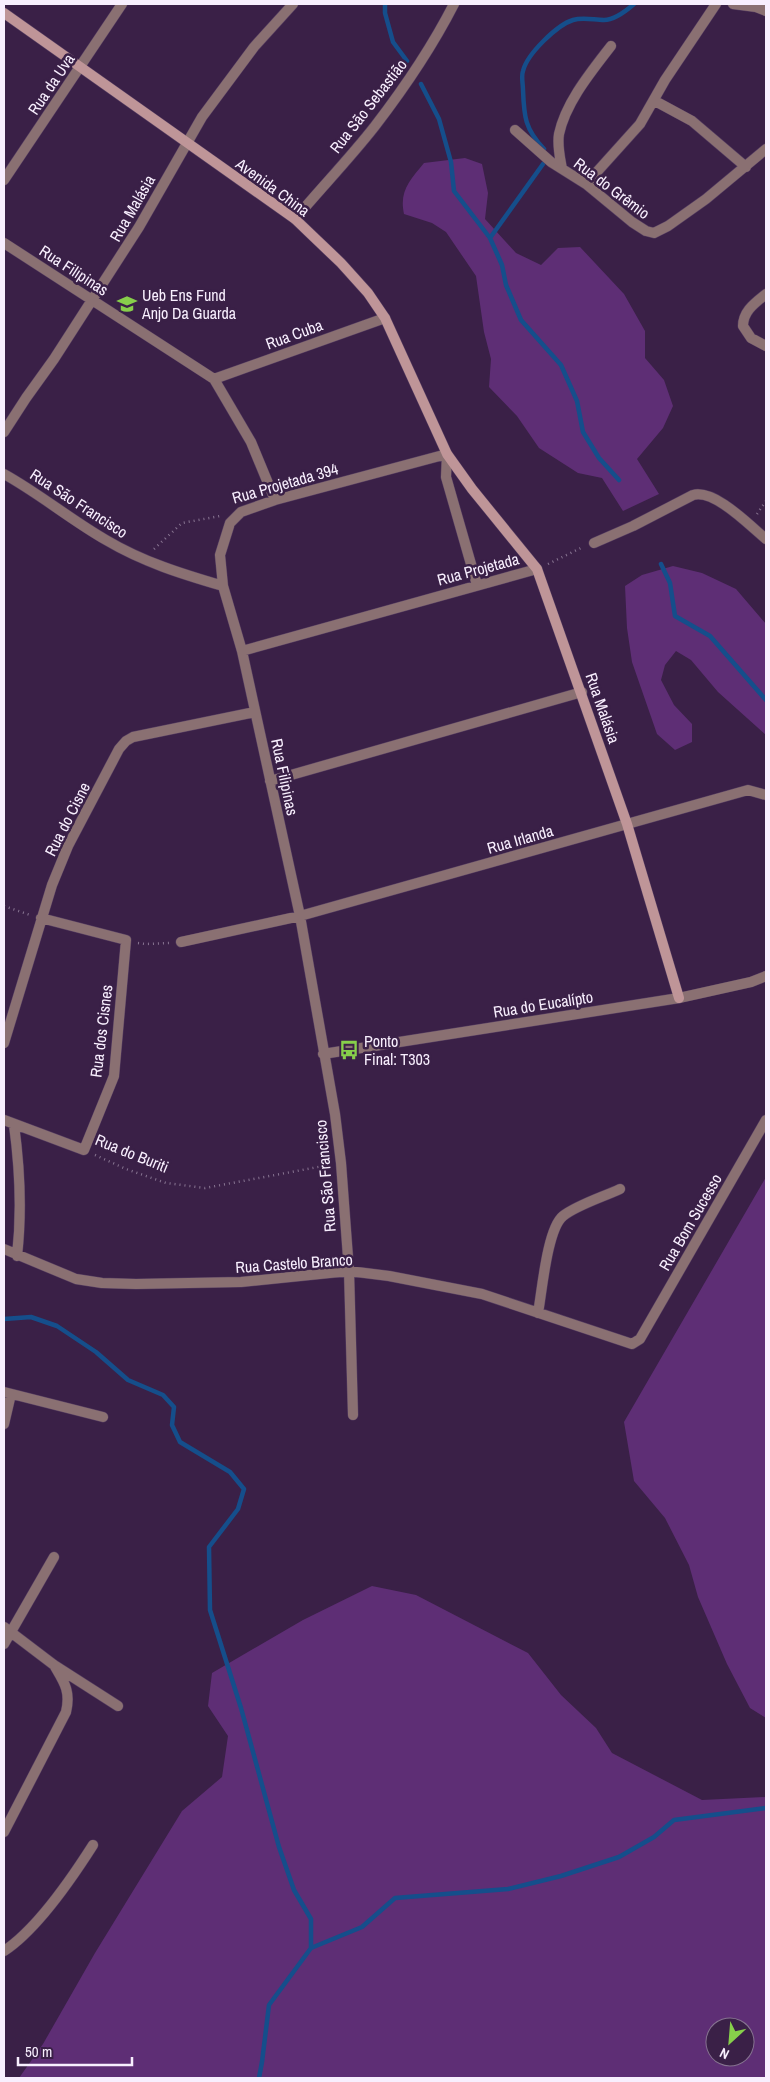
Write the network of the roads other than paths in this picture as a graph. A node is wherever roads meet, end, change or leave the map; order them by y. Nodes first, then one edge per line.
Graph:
1 (122, 4) edge
2 (293, 4) edge
3 (454, 4) edge
4 (716, 4) edge
5 (733, 4) edge
6 (766, 11) edge
7 (4, 14) edge
8 (611, 46) dead end
9 (80, 67) junction
10 (655, 101) junction
11 (515, 130) dead end
12 (186, 143) junction
13 (766, 149) edge
14 (746, 167) junction
15 (562, 169) junction
16 (4, 180) edge
17 (586, 184) junction
18 (295, 219) junction
19 (4, 243) edge
20 (766, 294) edge
21 (93, 300) junction
22 (385, 318) junction
23 (766, 346) edge
24 (214, 380) junction
25 (4, 432) edge
26 (447, 454) junction
27 (4, 474) edge
28 (275, 500) junction
29 (241, 512) joint
30 (766, 539) edge
31 (594, 543) road end
32 (537, 569) junction
33 (477, 585) junction
34 (223, 586) junction
35 (242, 651) junction
36 (582, 692) junction
37 (255, 712) junction
38 (270, 781) junction
39 (766, 795) edge
40 (627, 824) junction
41 (300, 916) junction
42 (41, 918) junction
43 (181, 942) road end
44 (766, 976) edge
45 (679, 998) junction
46 (4, 1043) edge
47 (323, 1054) junction
48 (4, 1120) edge
49 (766, 1120) edge
50 (14, 1125) junction
51 (84, 1150) joint
52 (620, 1189) dead end
53 (4, 1249) edge
54 (17, 1256) junction
55 (349, 1271) junction
56 (538, 1313) junction
57 (640, 1339) joint
58 (7, 1393) edge
59 (353, 1415) dead end
60 (103, 1418) dead end
61 (4, 1424) edge
62 (54, 1557) dead end
63 (7, 1629) edge
64 (4, 1644) edge
65 (54, 1665) junction
66 (118, 1706) dead end
67 (4, 1832) edge
68 (93, 1845) dead end
69 (4, 1951) edge

1 - 9 street, Rua da Uva
2 - 12 street, Rua Malásia
3 - 18 street, Rua São Sebastião
4 - 10 street
5 - 6 street
7 - 9 street, Avenida China
8 - 15 street
9 - 12 street, Avenida China
9 - 16 street, Rua da Uva
10 - 14 street
10 - 17 street
11 - 15 street, Rua do Grêmio
12 - 18 street, Avenida China
12 - 21 street, Rua Malásia
13 - 14 street, Rua do Grêmio
14 - 17 street, Rua do Grêmio
15 - 17 street, Rua do Grêmio
18 - 22 street, Avenida China
19 - 21 street, Rua Filipinas
20 - 23 street
21 - 24 street, Rua Filipinas
21 - 25 street, Rua Malásia
22 - 24 street, Rua Cuba
22 - 26 street, Avenida China
24 - 28 street, Rua Filipinas
26 - 28 street, Rua Projetada 394
26 - 32 street, Rua Malásia
26 - 33 street
27 - 34 street, Rua São Francisco
28 - 29 street, Rua Projetada 394
29 - 34 street, Rua Filipinas
30 - 31 street
32 - 33 street, Rua Projetada
32 - 36 street, Rua Malásia
33 - 35 street, Rua Projetada
34 - 35 street, Rua Filipinas
35 - 37 street, Rua Filipinas
36 - 38 street
36 - 40 street, Rua Malásia
37 - 38 street, Rua Filipinas
37 - 42 street, Rua do Cisne
38 - 41 street, Rua Filipinas
39 - 40 street, Rua Irlanda
40 - 41 street, Rua Irlanda
40 - 45 street, Rua Malásia
41 - 43 street, Rua Irlanda
41 - 47 street, Rua Filipinas
42 - 46 street, Rua do Cisne
42 - 51 street, Rua dos Cisnes
44 - 45 street, Rua do Eucalípto
45 - 47 street, Rua do Eucalípto
47 - 55 street, Rua São Francisco
48 - 50 street, Rua do Buriti
49 - 57 street, Rua Bom Sucesso
50 - 51 street, Rua do Buriti
50 - 54 street
52 - 56 street
53 - 54 street, Rua Castelo Branco
54 - 55 street, Rua Castelo Branco
55 - 56 street, Rua Castelo Branco
55 - 59 street, Rua São Francisco
56 - 57 street, Rua Castelo Branco
58 - 60 street
58 - 61 street
62 - 63 street
63 - 64 street
63 - 65 street
65 - 66 street
65 - 67 street
68 - 69 street

